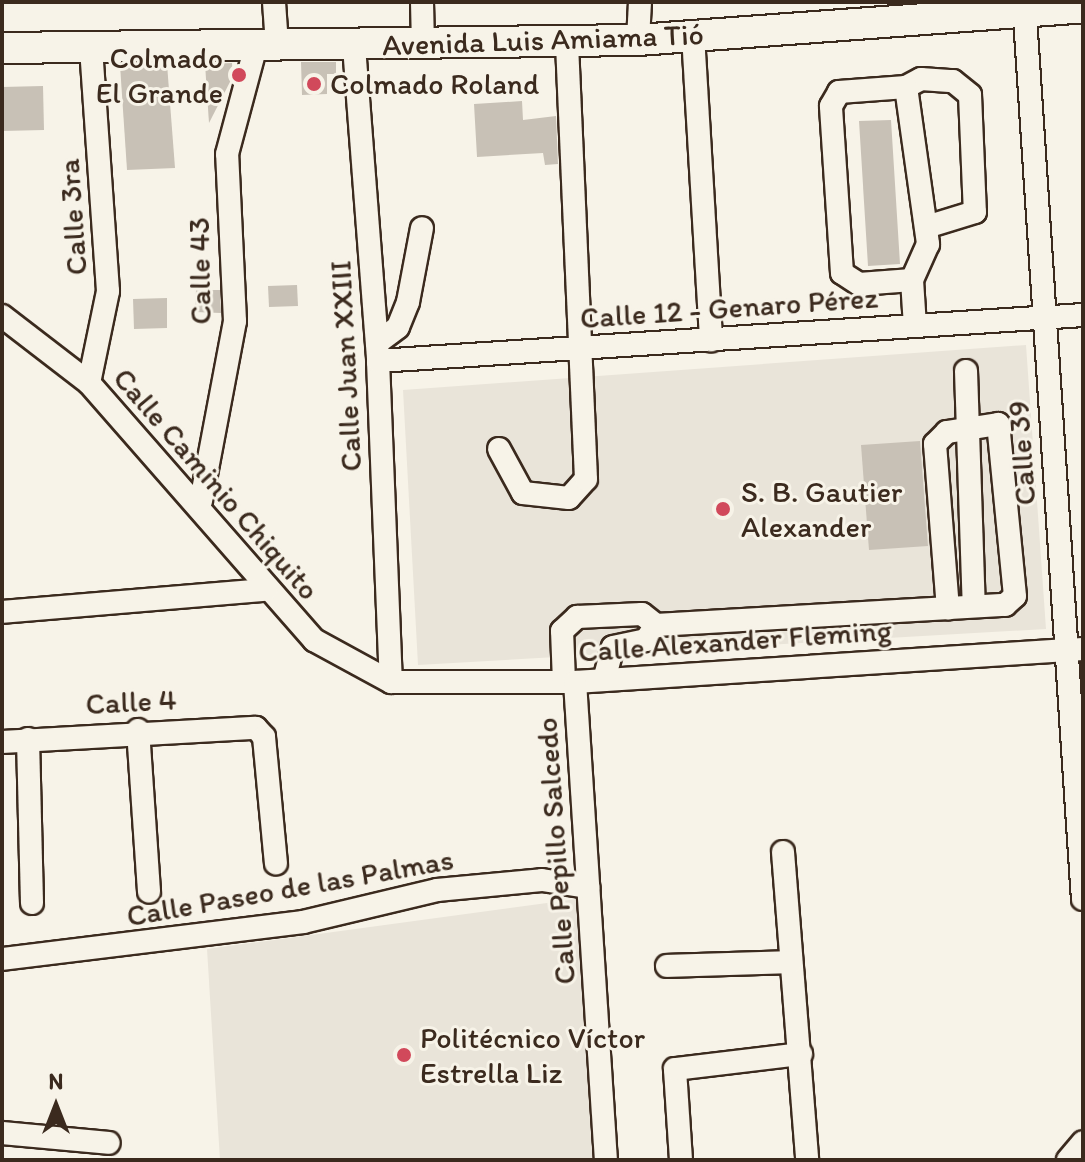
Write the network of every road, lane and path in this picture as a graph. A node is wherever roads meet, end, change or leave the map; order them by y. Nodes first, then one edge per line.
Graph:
1 (274, 2) edge
2 (422, 2) edge
3 (640, 2) edge
4 (1025, 6) edge
5 (1083, 7) edge
6 (693, 35) junction
7 (638, 40) junction
8 (267, 42) junction
9 (567, 42) junction
10 (91, 46) junction
11 (354, 46) junction
12 (423, 46) junction
13 (2, 48) edge
14 (906, 87) junction
15 (926, 227) junction
16 (422, 228) dead end
17 (912, 280) junction
18 (1083, 315) edge
19 (2, 316) edge
20 (1042, 318) junction
21 (915, 326) junction
22 (711, 340) junction
23 (576, 348) junction
24 (377, 352) junction
25 (966, 371) dead end
26 (89, 383) junction
27 (967, 425) junction
28 (499, 449) dead end
29 (201, 501) junction
30 (266, 590) junction
31 (974, 606) junction
32 (948, 608) junction
33 (2, 612) edge
34 (656, 625) junction
35 (1075, 649) edge
36 (604, 680) junction
37 (391, 682) junction
38 (569, 682) junction
39 (138, 730) junction
40 (28, 739) junction
41 (2, 742) edge
42 (783, 852) dead end
43 (1081, 852) edge
44 (276, 863) dead end
45 (588, 887) junction
46 (149, 892) dead end
47 (1083, 899) edge
48 (32, 903) dead end
49 (2, 959) edge
50 (791, 962) junction
51 (667, 966) dead end
52 (801, 1054) junction
53 (2, 1133) edge
54 (1083, 1142) edge
55 (109, 1143) dead end
56 (606, 1160) edge
57 (681, 1160) edge
58 (807, 1160) edge
59 (1068, 1160) edge

1 - 8 street, Calle 43
2 - 12 street
3 - 7 street
4 - 5 main road, Avenida Luis Amiama Tió
4 - 6 main road, Avenida Luis Amiama Tió
4 - 20 street, Calle 39
6 - 7 main road, Avenida Luis Amiama Tió
6 - 22 street
7 - 9 main road, Avenida Luis Amiama Tió
8 - 10 main road, Avenida Luis Amiama Tió
8 - 11 main road, Avenida Luis Amiama Tió
8 - 29 street, Calle 43
9 - 12 main road, Avenida Luis Amiama Tió
9 - 23 street
10 - 13 main road, Avenida Luis Amiama Tió
10 - 26 street, Calle 3ra
11 - 12 main road, Avenida Luis Amiama Tió
11 - 24 street, Calle Juan XXIII
14 - 15 street
14 - 15 street
14 - 17 street
15 - 17 street
16 - 24 street
17 - 21 street
18 - 20 street, Calle 12 - Genaro Pérez
19 - 26 street, Calle Caminio Chiquito
20 - 21 street, Calle 12 - Genaro Pérez
20 - 35 street, Calle 39
21 - 22 street, Calle 12 - Genaro Pérez
22 - 23 street, Calle 12 - Genaro Pérez
23 - 24 street, Calle 12 - Genaro Pérez
23 - 28 street
24 - 37 street, Calle Juan XXIII
25 - 27 street
26 - 29 street, Calle Caminio Chiquito
27 - 31 street
27 - 31 street
27 - 32 street
29 - 30 street, Calle Caminio Chiquito
30 - 33 street
30 - 37 street, Calle Caminio Chiquito
31 - 32 street
32 - 34 street
34 - 36 street
34 - 38 street, Calle Pepillo Salcedo
35 - 36 street, Calle Alexander Fleming
35 - 43 street, Calle 39
36 - 38 street, Calle Alexander Fleming
37 - 38 street, Calle Alexander Fleming
38 - 45 street, Calle Pepillo Salcedo
39 - 40 street, Calle 4
39 - 44 street, Calle 4
39 - 46 street
40 - 41 street, Calle 4
40 - 48 street
42 - 50 street
43 - 47 street, Calle 39
45 - 49 street, Calle Paseo de las Palmas
45 - 56 street, Calle Pepillo Salcedo
50 - 51 street
50 - 52 street
52 - 57 street
52 - 58 street
53 - 55 street
54 - 59 street

